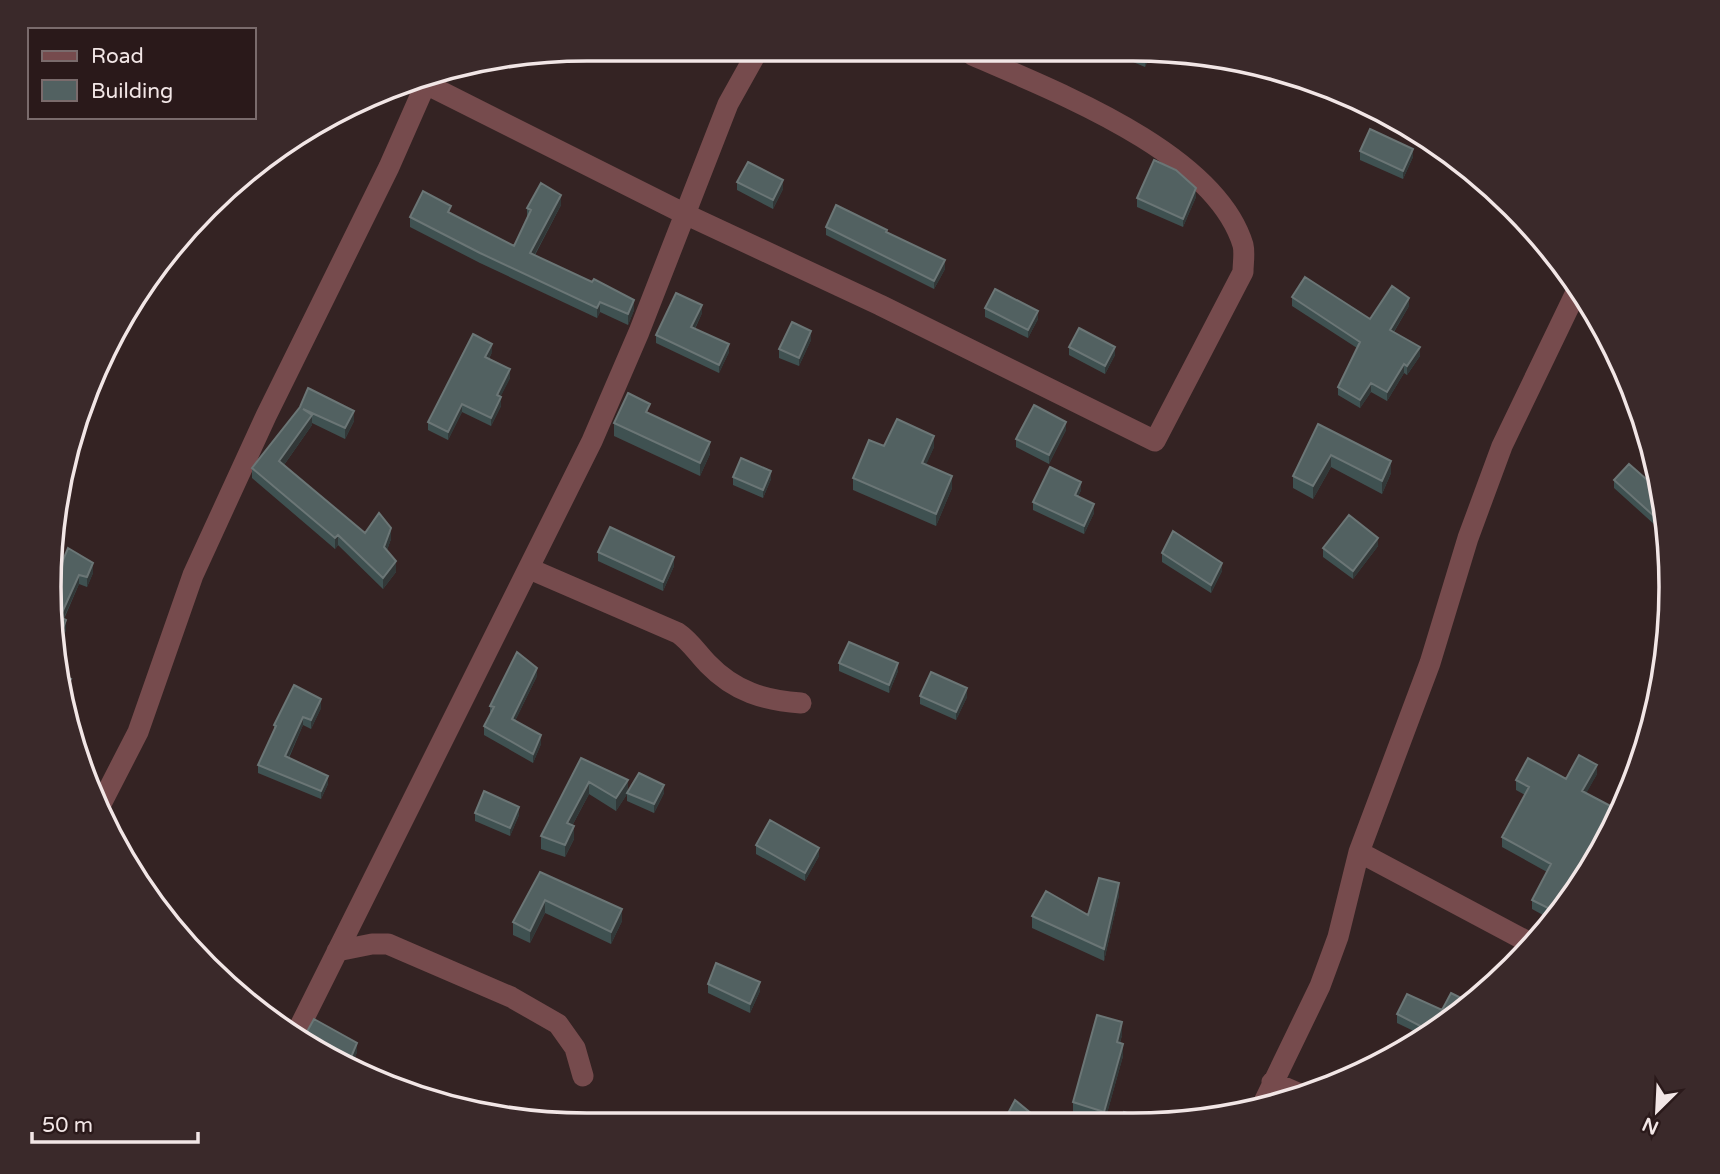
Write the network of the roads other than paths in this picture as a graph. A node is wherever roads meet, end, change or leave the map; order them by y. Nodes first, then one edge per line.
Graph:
1 (752, 61) edge
2 (985, 61) edge
3 (430, 85) edge
4 (417, 90) edge
5 (685, 214) junction
6 (1573, 299) edge
7 (530, 569) junction
8 (801, 703) dead end
9 (105, 798) edge
10 (1359, 852) junction
11 (1523, 939) edge
12 (337, 951) junction
13 (300, 1027) edge
14 (583, 1076) dead end
15 (1272, 1082) junction
16 (1288, 1089) edge
17 (1266, 1096) edge

1 - 5 street
2 - 5 street
3 - 5 street
4 - 9 street
5 - 7 street
6 - 10 street
7 - 8 street
7 - 12 street
10 - 11 street
10 - 15 street
12 - 13 street
12 - 14 street
15 - 16 street
15 - 17 street

